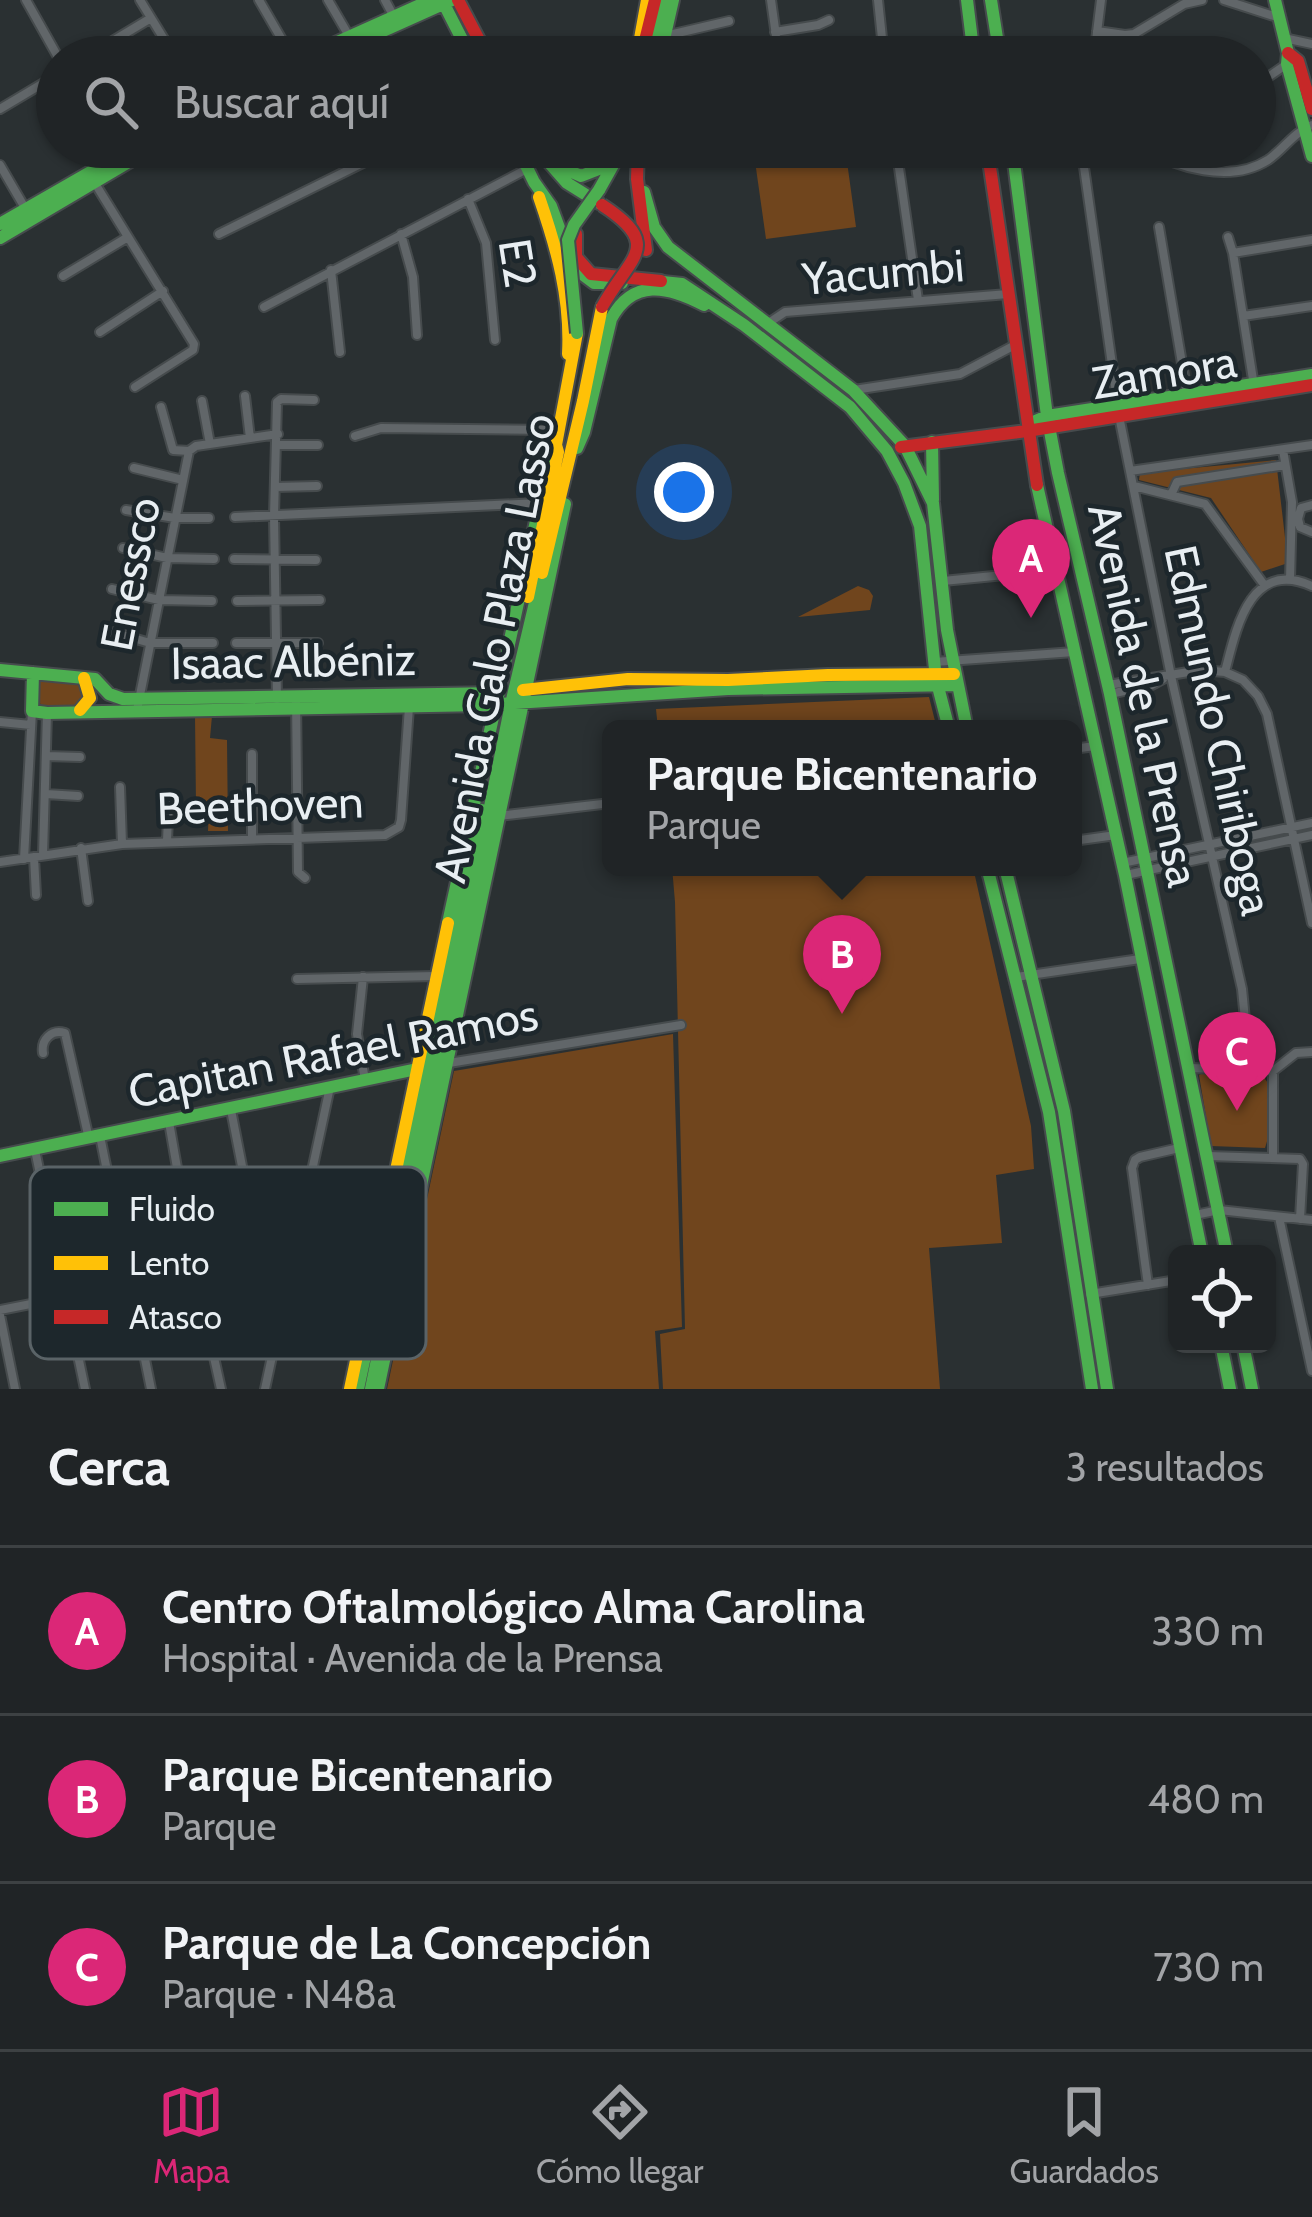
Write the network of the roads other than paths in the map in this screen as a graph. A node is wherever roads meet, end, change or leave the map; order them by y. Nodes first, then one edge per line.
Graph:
1 (26, 0) edge
2 (140, 0) edge
3 (260, 0) edge
4 (328, 0) edge
5 (385, 0) edge
6 (651, 0) edge
7 (771, 0) edge
8 (878, 0) edge
9 (968, 0) edge
10 (991, 0) edge
11 (1101, 0) edge
12 (1202, 0) edge
13 (1224, 0) edge
14 (1275, 0) edge
15 (446, 1) edge
16 (670, 2) edge
17 (393, 15) junction
18 (151, 18) junction
19 (1280, 18) junction
20 (830, 20) dead end
21 (729, 21) dead end
22 (1096, 31) junction
23 (776, 32) junction
24 (669, 35) joint
25 (46, 36) edge
26 (121, 36) edge
27 (162, 36) edge
28 (280, 36) edge
29 (349, 36) joint
30 (370, 36) edge
31 (462, 36) edge
32 (472, 36) edge
33 (640, 36) edge
34 (642, 36) edge
35 (663, 36) edge
36 (776, 36) edge
37 (882, 36) edge
38 (972, 36) edge
39 (997, 36) edge
40 (1096, 36) edge
41 (1284, 38) junction
42 (1312, 44) edge
43 (1287, 59) junction
44 (1276, 68) edge
45 (36, 88) edge
46 (0, 109) edge
47 (1312, 109) edge
48 (1308, 126) edge
49 (1276, 152) edge
50 (1312, 155) edge
51 (0, 165) edge
52 (104, 168) edge
53 (110, 168) edge
54 (353, 168) edge
55 (527, 168) edge
56 (553, 168) edge
57 (565, 168) edge
58 (598, 168) edge
59 (611, 168) edge
60 (636, 168) edge
61 (642, 168) edge
62 (899, 168) edge
63 (990, 168) edge
64 (1015, 168) edge
65 (1084, 168) edge
66 (1190, 168) edge
67 (1241, 168) edge
68 (531, 176) junction
69 (91, 177) junction
70 (599, 190) junction
71 (468, 199) junction
72 (25, 208) junction
73 (0, 224) edge
74 (1159, 227) dead end
75 (219, 234) dead end
76 (401, 234) junction
77 (128, 237) junction
78 (1228, 237) dead end
79 (0, 238) edge
80 (1312, 240) edge
81 (1233, 253) junction
82 (332, 270) junction
83 (63, 276) dead end
84 (661, 281) junction
85 (164, 291) junction
86 (1008, 295) junction
87 (918, 300) junction
88 (1312, 306) edge
89 (264, 307) dead end
90 (602, 308) junction
91 (1243, 316) junction
92 (762, 331) junction
93 (100, 332) dead end
94 (417, 335) dead end
95 (495, 340) dead end
96 (1015, 345) junction
97 (340, 352) dead end
98 (1312, 375) edge
99 (1312, 385) edge
100 (136, 387) dead end
101 (1254, 388) junction
102 (853, 390) junction
103 (1187, 394) junction
104 (245, 396) dead end
105 (314, 400) dead end
106 (202, 401) dead end
107 (583, 401) junction
108 (161, 407) dead end
109 (1118, 410) junction
110 (1048, 421) junction
111 (1029, 427) junction
112 (356, 436) dead end
113 (250, 438) junction
114 (556, 438) junction
115 (278, 440) junction
116 (932, 442) junction
117 (210, 444) junction
118 (318, 445) dead end
119 (1312, 445) edge
120 (905, 446) junction
121 (577, 448) junction
122 (1283, 450) junction
123 (189, 451) junction
124 (887, 451) junction
125 (1285, 465) junction
126 (134, 468) dead end
127 (1130, 471) junction
128 (183, 480) junction
129 (317, 486) dead end
130 (1134, 486) junction
131 (275, 487) junction
132 (1170, 496) junction
133 (540, 503) junction
134 (933, 503) junction
135 (1312, 505) edge
136 (126, 510) dead end
137 (274, 516) junction
138 (235, 517) dead end
139 (175, 518) junction
140 (209, 518) dead end
141 (1297, 522) junction
142 (1312, 532) edge
143 (123, 548) dead end
144 (167, 558) junction
145 (214, 559) dead end
146 (234, 559) dead end
147 (275, 560) junction
148 (316, 560) dead end
149 (1057, 570) junction
150 (1290, 580) junction
151 (943, 581) junction
152 (1265, 586) junction
153 (1312, 586) edge
154 (112, 589) dead end
155 (158, 600) junction
156 (276, 600) junction
157 (320, 600) dead end
158 (212, 601) dead end
159 (237, 601) dead end
160 (106, 631) dead end
161 (277, 642) junction
162 (213, 643) dead end
163 (236, 643) dead end
164 (150, 644) junction
165 (318, 644) dead end
166 (1075, 652) junction
167 (0, 670) edge
168 (1225, 672) junction
169 (954, 673) junction
170 (33, 674) junction
171 (935, 674) junction
172 (1168, 677) junction
173 (84, 678) junction
174 (1109, 690) junction
175 (509, 698) junction
176 (277, 702) junction
177 (296, 702) junction
178 (138, 705) junction
179 (410, 705) junction
180 (78, 712) junction
181 (37, 716) junction
182 (947, 720) edge
183 (965, 720) edge
184 (0, 722) edge
185 (1095, 746) junction
186 (1082, 748) edge
187 (252, 754) dead end
188 (46, 755) junction
189 (80, 758) dead end
190 (120, 787) dead end
191 (46, 794) junction
192 (169, 795) dead end
193 (78, 796) dead end
194 (602, 804) edge
195 (498, 816) junction
196 (1312, 823) edge
197 (1293, 834) junction
198 (1116, 835) junction
199 (1312, 835) edge
200 (298, 836) junction
201 (252, 837) junction
202 (1082, 840) edge
203 (167, 842) junction
204 (122, 844) junction
205 (81, 848) junction
206 (1211, 851) junction
207 (34, 857) junction
208 (0, 862) edge
209 (1145, 865) junction
210 (1124, 869) junction
211 (990, 876) edge
212 (1006, 876) edge
213 (305, 878) dead end
214 (35, 895) dead end
215 (88, 902) dead end
216 (1312, 923) edge
217 (1142, 958) junction
218 (1023, 975) junction
219 (436, 976) junction
220 (363, 977) junction
221 (297, 979) dead end
222 (681, 1025) dead end
223 (1312, 1052) edge
224 (43, 1053) dead end
225 (433, 1066) junction
226 (1190, 1068) junction
227 (1250, 1070) junction
228 (1273, 1071) junction
229 (365, 1080) junction
230 (330, 1088) junction
231 (231, 1110) junction
232 (169, 1122) junction
233 (94, 1138) junction
234 (1181, 1148) junction
235 (35, 1150) junction
236 (0, 1156) edge
237 (1208, 1156) junction
238 (1273, 1157) junction
239 (38, 1167) edge
240 (101, 1167) edge
241 (177, 1167) edge
242 (242, 1167) edge
243 (312, 1167) edge
244 (408, 1167) edge
245 (415, 1167) edge
246 (1219, 1210) junction
247 (1196, 1215) junction
248 (1279, 1216) junction
249 (1300, 1219) junction
250 (1312, 1220) edge
251 (1201, 1245) edge
252 (1225, 1245) edge
253 (1168, 1282) edge
254 (1148, 1285) junction
255 (1084, 1295) junction
256 (30, 1306) edge
257 (0, 1313) edge
258 (1223, 1353) edge
259 (1245, 1353) edge
260 (78, 1359) edge
261 (145, 1359) edge
262 (214, 1359) edge
263 (271, 1359) edge
264 (361, 1359) edge
265 (380, 1359) edge
266 (1312, 1371) edge
267 (15, 1389) edge
268 (85, 1389) edge
269 (151, 1389) edge
270 (221, 1389) edge
271 (265, 1389) edge
272 (354, 1389) edge
273 (375, 1389) edge
274 (1092, 1389) edge
275 (1107, 1389) edge
276 (1230, 1389) edge
277 (1252, 1389) edge

1 - 25 street
2 - 18 street
3 - 28 street
4 - 29 street
5 - 17 street
6 - 33 main road
6 - 34 main road
7 - 23 street
8 - 37 street
9 - 38 main road
10 - 39 main road
11 - 22 street
12 - 22 street
13 - 19 street
14 - 19 main road
15 - 17 main road
15 - 30 main road
15 - 31 main road
15 - 32 main road
16 - 24 main road
16 - 35 main road
17 - 29 main road
18 - 26 street
18 - 27 street
19 - 41 main road
20 - 23 street
21 - 24 street
22 - 40 street
23 - 36 street
41 - 42 street
41 - 43 main road
43 - 44 street
43 - 47 main road
43 - 48 main road
45 - 46 street
48 - 49 street
48 - 50 main road
51 - 72 street
52 - 69 main road
53 - 69 main road
54 - 75 street
55 - 68 main road
56 - 90 main road, bridge
57 - 58 main road
59 - 70 main road
60 - 90 main road, bridge
61 - 92 main road
62 - 87 street
63 - 86 main road, Avenida de la Prensa
64 - 110 main road, Avenida de la Prensa
65 - 109 street, Edmundo Chiriboga
66 - 67 street
68 - 71 street
68 - 84 main road
68 - 114 main road
69 - 72 main road
69 - 77 street
69 - 79 main road
70 - 84 main road, bridge
70 - 114 main road, bridge
71 - 76 street
71 - 95 street, E2
72 - 73 main road
74 - 103 street
76 - 82 street
76 - 94 street
77 - 83 street
77 - 85 street
78 - 81 street
80 - 81 street
81 - 91 street
82 - 89 street
82 - 97 street
84 - 92 main road
85 - 93 street
85 - 100 street
86 - 87 street, Yacumbi
86 - 96 main road, Avenida de la Prensa
87 - 92 street, Yacumbi
88 - 91 street
90 - 107 main road
91 - 101 street
92 - 102 main road
92 - 121 main road
92 - 124 main road
96 - 102 street
96 - 111 main road, Avenida de la Prensa
98 - 101 main road, Zamora
99 - 101 main road, Zamora
101 - 103 main road, Zamora
101 - 109 main road, Zamora
102 - 120 main road
103 - 109 main road, Zamora
104 - 113 street
105 - 115 street
106 - 117 street
107 - 121 main road, Avenida Galo Plaza Lasso
107 - 175 main road, Avenida Galo Plaza Lasso
108 - 123 street, Enessco
109 - 110 main road, Zamora
109 - 127 street, Edmundo Chiriboga
110 - 111 main road, Zamora
110 - 174 main road, Avenida de la Prensa
111 - 116 main road, Zamora
111 - 149 main road, Avenida de la Prensa
112 - 114 street
113 - 115 street, Enessco
113 - 117 street, Enessco
114 - 133 main road, Avenida Galo Plaza Lasso
114 - 175 main road, Avenida Galo Plaza Lasso
115 - 118 street, Enessco
115 - 131 street
116 - 120 main road, Zamora
116 - 134 main road
117 - 123 street, Enessco
119 - 122 street
120 - 124 main road, Zamora
120 - 134 main road
121 - 175 main road, Avenida Galo Plaza Lasso
122 - 125 street
122 - 127 street
123 - 128 street, Enessco
124 - 171 main road
125 - 132 street
125 - 141 street
126 - 128 street
127 - 130 street, Edmundo Chiriboga
128 - 139 street, Enessco
129 - 131 street
130 - 132 street
130 - 172 street, Edmundo Chiriboga
131 - 137 street
132 - 152 street
133 - 137 street
133 - 175 main road, Avenida Galo Plaza Lasso
134 - 151 main road
135 - 141 street
136 - 139 street
137 - 138 street
137 - 147 street
139 - 140 street
139 - 144 street, Enessco
141 - 142 street
141 - 150 street
143 - 144 street
144 - 145 street
144 - 155 street, Enessco
146 - 147 street
147 - 148 street
147 - 156 street
149 - 151 street
149 - 166 main road, Avenida de la Prensa
150 - 152 street
150 - 153 street
151 - 169 main road
152 - 168 street
154 - 155 street
155 - 158 street
155 - 164 street, Enessco
156 - 157 street
156 - 159 street
156 - 161 street
160 - 164 street
161 - 163 street
161 - 165 street
161 - 176 street
162 - 164 street
164 - 178 street, Enessco
166 - 169 street
166 - 185 main road, Avenida de la Prensa
167 - 170 main road, Isaac Albéniz
168 - 172 street
168 - 197 street
169 - 171 main road, Isaac Albéniz
169 - 171 street
169 - 183 main road
170 - 173 main road, Isaac Albéniz
170 - 181 main road
171 - 175 main road, Isaac Albéniz
171 - 182 main road
172 - 174 street
172 - 206 street, Edmundo Chiriboga
173 - 178 main road, Isaac Albéniz
173 - 180 main road
174 - 209 main road, Avenida de la Prensa
175 - 177 main road, Isaac Albéniz
175 - 179 main road, Isaac Albéniz
175 - 195 main road, Avenida Galo Plaza Lasso
175 - 219 main road, Avenida Galo Plaza Lasso
175 - 225 main road, Avenida Galo Plaza Lasso
176 - 177 main road, Isaac Albéniz
176 - 178 main road, Isaac Albéniz
177 - 179 main road, Isaac Albéniz
177 - 200 street
178 - 180 main road, Isaac Albéniz
179 - 200 street, Beethoven
180 - 181 main road, Isaac Albéniz
181 - 184 street
181 - 188 street
181 - 207 street
185 - 186 street
185 - 198 main road, Avenida de la Prensa
187 - 201 street
188 - 189 street
188 - 191 street
190 - 204 street
191 - 193 street
191 - 207 street
192 - 203 street
194 - 195 street
195 - 225 main road, Avenida Galo Plaza Lasso
196 - 197 street
197 - 199 street
197 - 206 street
197 - 216 street
198 - 202 street
198 - 210 main road, Avenida de la Prensa
200 - 201 street, Beethoven
200 - 213 street
201 - 203 street, Beethoven
203 - 204 street, Beethoven
204 - 205 street, Beethoven
205 - 207 street, Beethoven
205 - 215 street
206 - 209 street
206 - 227 street, Edmundo Chiriboga
207 - 208 street, Beethoven
207 - 214 street
209 - 210 street
209 - 226 main road, Avenida de la Prensa
210 - 217 main road, Avenida de la Prensa
211 - 218 main road
212 - 218 main road
217 - 218 street
217 - 234 main road, Avenida de la Prensa
218 - 255 main road
219 - 220 street
219 - 225 main road, Avenida Galo Plaza Lasso
220 - 221 street
220 - 229 street
222 - 225 street, Capitan Rafael Ramos
223 - 228 street
224 - 233 street
225 - 229 main road, Capitan Rafael Ramos
225 - 244 main road, Avenida Galo Plaza Lasso
225 - 245 main road, Avenida Galo Plaza Lasso
226 - 227 street
226 - 237 main road, Avenida de la Prensa
227 - 228 street
228 - 238 street
229 - 230 main road, Capitan Rafael Ramos
230 - 231 main road, Capitan Rafael Ramos
230 - 243 street
231 - 232 main road, Capitan Rafael Ramos
231 - 242 street
232 - 233 main road, Capitan Rafael Ramos
232 - 241 street
233 - 235 main road, Capitan Rafael Ramos
233 - 240 street
234 - 247 main road, Avenida de la Prensa
234 - 254 street
235 - 236 main road, Capitan Rafael Ramos
235 - 239 street
237 - 238 street
237 - 246 main road, Avenida de la Prensa
238 - 249 street
246 - 247 street
246 - 248 street
246 - 252 main road, Avenida de la Prensa
247 - 251 main road, Avenida de la Prensa
248 - 249 street
248 - 266 street
249 - 250 street
253 - 254 street
254 - 255 street
255 - 274 main road
255 - 275 main road
256 - 257 street
257 - 267 street
258 - 276 main road
259 - 277 main road
260 - 268 street
261 - 269 street
262 - 270 street
263 - 271 street
264 - 272 main road, Avenida Galo Plaza Lasso
265 - 273 main road, Avenida Galo Plaza Lasso

